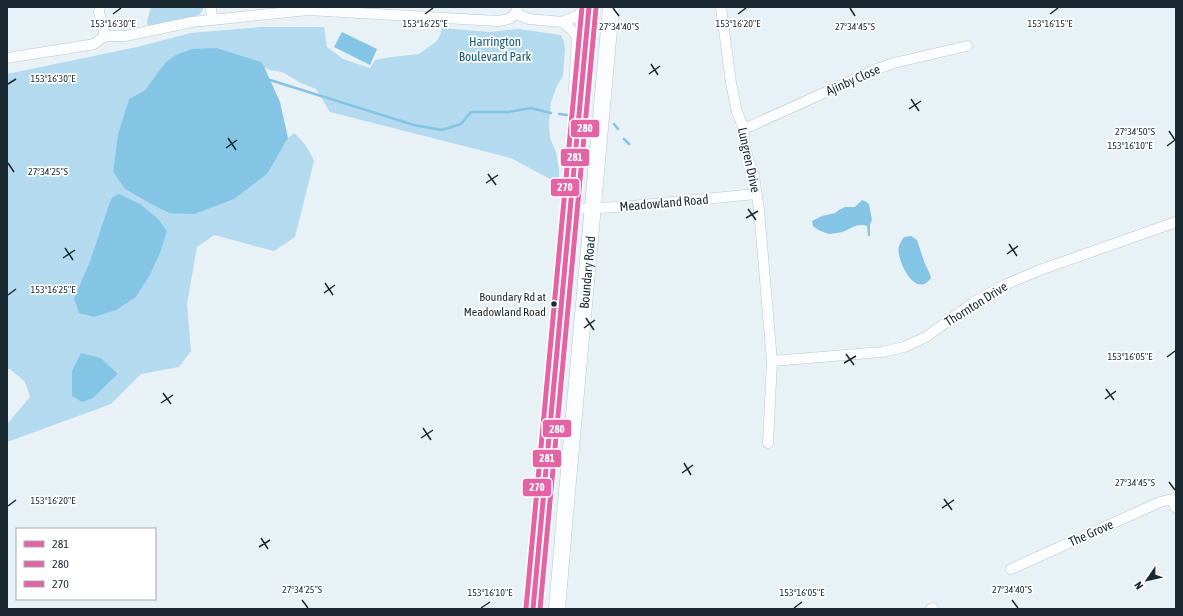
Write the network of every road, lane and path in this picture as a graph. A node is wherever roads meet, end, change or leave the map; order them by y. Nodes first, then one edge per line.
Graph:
1 (100, 7) edge
2 (211, 7) edge
3 (587, 7) edge
4 (611, 7) edge
5 (721, 7) edge
6 (308, 8) edge
7 (517, 10) edge
8 (403, 11) edge
9 (212, 20) junction
10 (562, 22) junction
11 (105, 36) junction
12 (967, 46) dead end
13 (7, 58) edge
14 (744, 129) junction
15 (574, 174) junction
16 (756, 194) junction
17 (571, 209) junction
18 (592, 209) junction
19 (1176, 222) edge
20 (772, 361) junction
21 (768, 443) dead end
22 (1176, 508) edge
23 (1011, 569) dead end
24 (533, 609) edge
25 (557, 609) edge

1 - 11 street
2 - 9 street
3 - 10 street
3 - 15 highway, Boundary Road
4 - 18 highway, Boundary Road
5 - 14 street, Lungren Drive
6 - 8 street
6 - 9 street
7 - 8 street
7 - 10 street
9 - 11 street
10 - 15 street
11 - 13 street
12 - 14 street, Ajinby Close
14 - 16 street, Lungren Drive
15 - 17 highway, Boundary Road
16 - 18 street, Meadowland Road
16 - 20 street, Lungren Drive
17 - 18 street, Meadowland Road
17 - 24 highway, Boundary Road
18 - 25 highway, Boundary Road
19 - 20 street, Thornton Drive
20 - 21 street, Lungren Drive
22 - 23 street, The Grove

